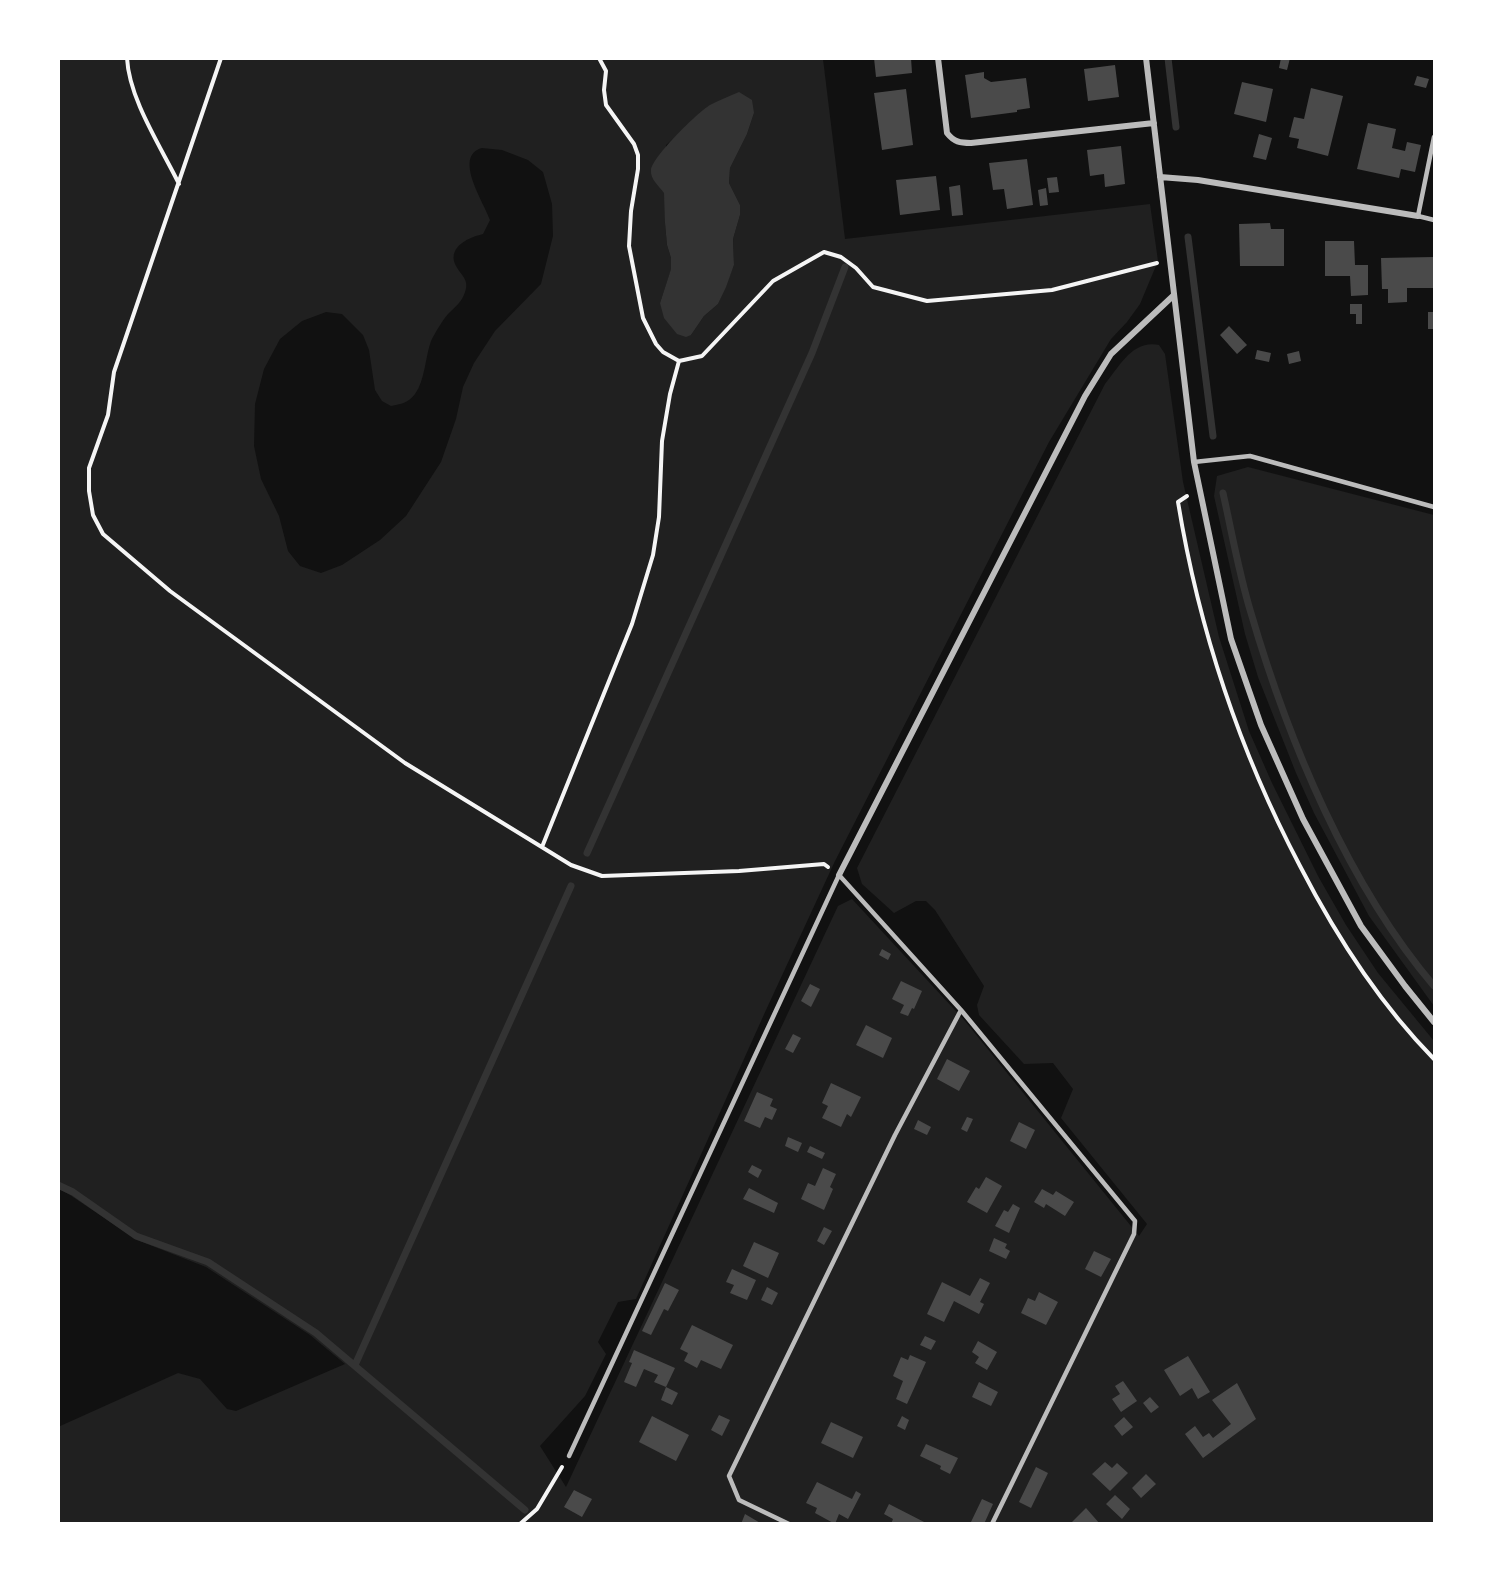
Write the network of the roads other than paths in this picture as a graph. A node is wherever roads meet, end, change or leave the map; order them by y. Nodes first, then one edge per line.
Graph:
1 (938, 58) edge
2 (1146, 58) edge
3 (1154, 123) junction
4 (1434, 137) edge
5 (1160, 177) junction
6 (1418, 216) junction
7 (1434, 220) edge
8 (1174, 295) junction
9 (1194, 462) junction
10 (1434, 507) edge
11 (839, 875) junction
12 (961, 1010) junction
13 (1434, 1022) edge
14 (569, 1456) road end
15 (789, 1524) edge
16 (992, 1524) edge

1 - 3 street
2 - 3 street
3 - 5 street
4 - 6 lane
5 - 6 street
5 - 8 street
6 - 7 lane
8 - 9 street
8 - 11 street
9 - 10 lane
9 - 13 street
11 - 12 lane
11 - 14 lane
12 - 15 lane
12 - 16 lane

